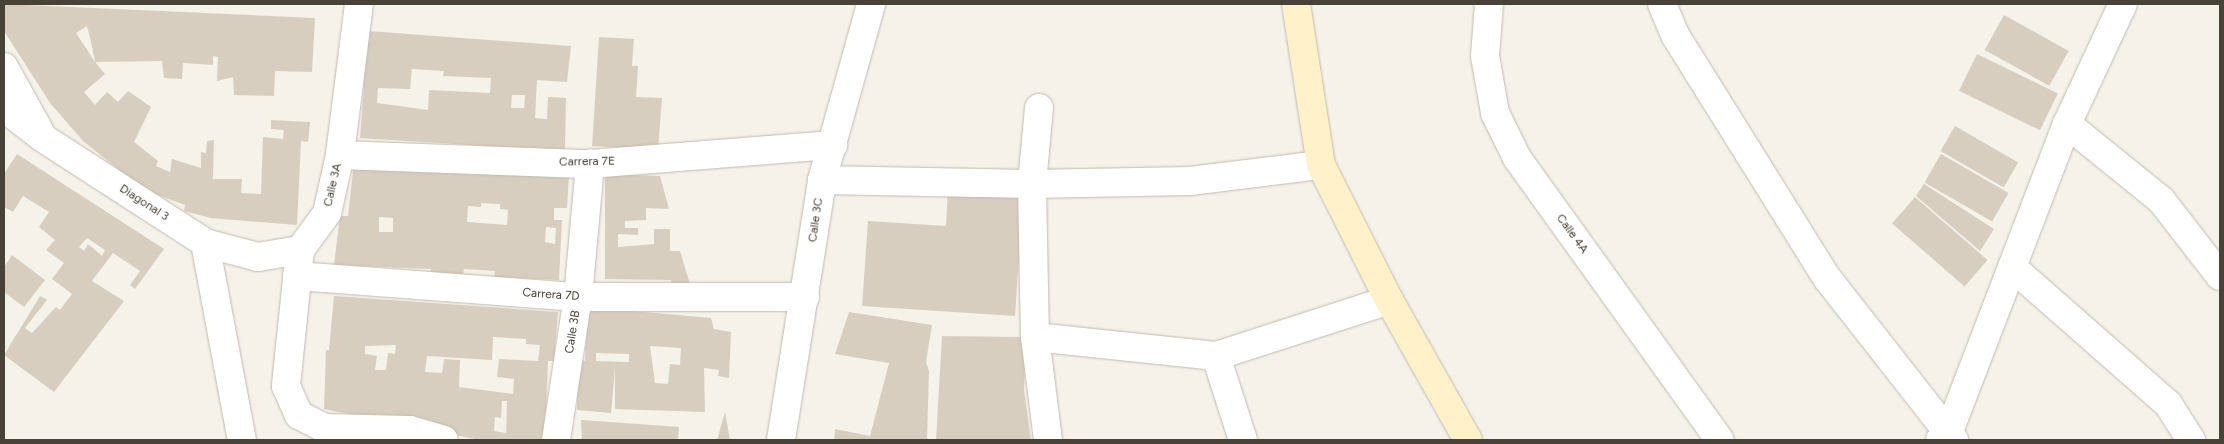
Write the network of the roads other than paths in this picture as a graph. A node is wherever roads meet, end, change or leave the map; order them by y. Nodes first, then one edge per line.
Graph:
1 (359, 4) edge
2 (871, 4) edge
3 (1296, 4) edge
4 (1489, 4) edge
5 (1662, 4) edge
6 (2123, 4) edge
7 (4, 67) edge
8 (4, 108) edge
9 (1039, 108) dead end
10 (2067, 124) junction
11 (43, 138) junction
12 (833, 145) junction
13 (340, 155) junction
14 (590, 164) junction
15 (1321, 165) junction
16 (822, 180) junction
17 (1032, 184) junction
18 (205, 243) junction
19 (298, 263) junction
20 (2012, 267) junction
21 (2220, 276) edge
22 (578, 297) junction
23 (806, 297) junction
24 (1389, 300) junction
25 (1035, 337) junction
26 (1216, 356) junction
27 (1947, 438) edge
28 (242, 440) edge
29 (444, 440) edge
30 (556, 440) edge
31 (781, 440) edge
32 (1048, 440) edge
33 (1243, 440) edge
34 (1468, 440) edge
35 (1720, 440) edge
36 (2191, 440) edge

1 - 13 street, Calle 3A
2 - 12 street, Calle 3C
3 - 15 street
4 - 35 street, Calle 4A
5 - 27 street
6 - 10 street
7 - 11 street
8 - 11 street, Diagonal 3
9 - 17 street
10 - 20 street
10 - 21 street
11 - 18 street, Diagonal 3
12 - 14 street, Carrera 7E
12 - 16 street, Calle 3C
13 - 14 street, Carrera 7E
13 - 19 street, Calle 3A
14 - 22 street, Calle 3B
15 - 17 street
15 - 24 street
16 - 17 street
16 - 23 street, Calle 3C
17 - 25 street
18 - 19 street, Diagonal 3
18 - 28 street
19 - 22 street, Carrera 7D
19 - 29 street
20 - 27 street
20 - 36 street
22 - 23 street, Carrera 7D
22 - 30 street, Calle 3B
23 - 31 street, Calle 3C
24 - 26 street
24 - 34 street
25 - 26 street
25 - 32 street
26 - 33 street

